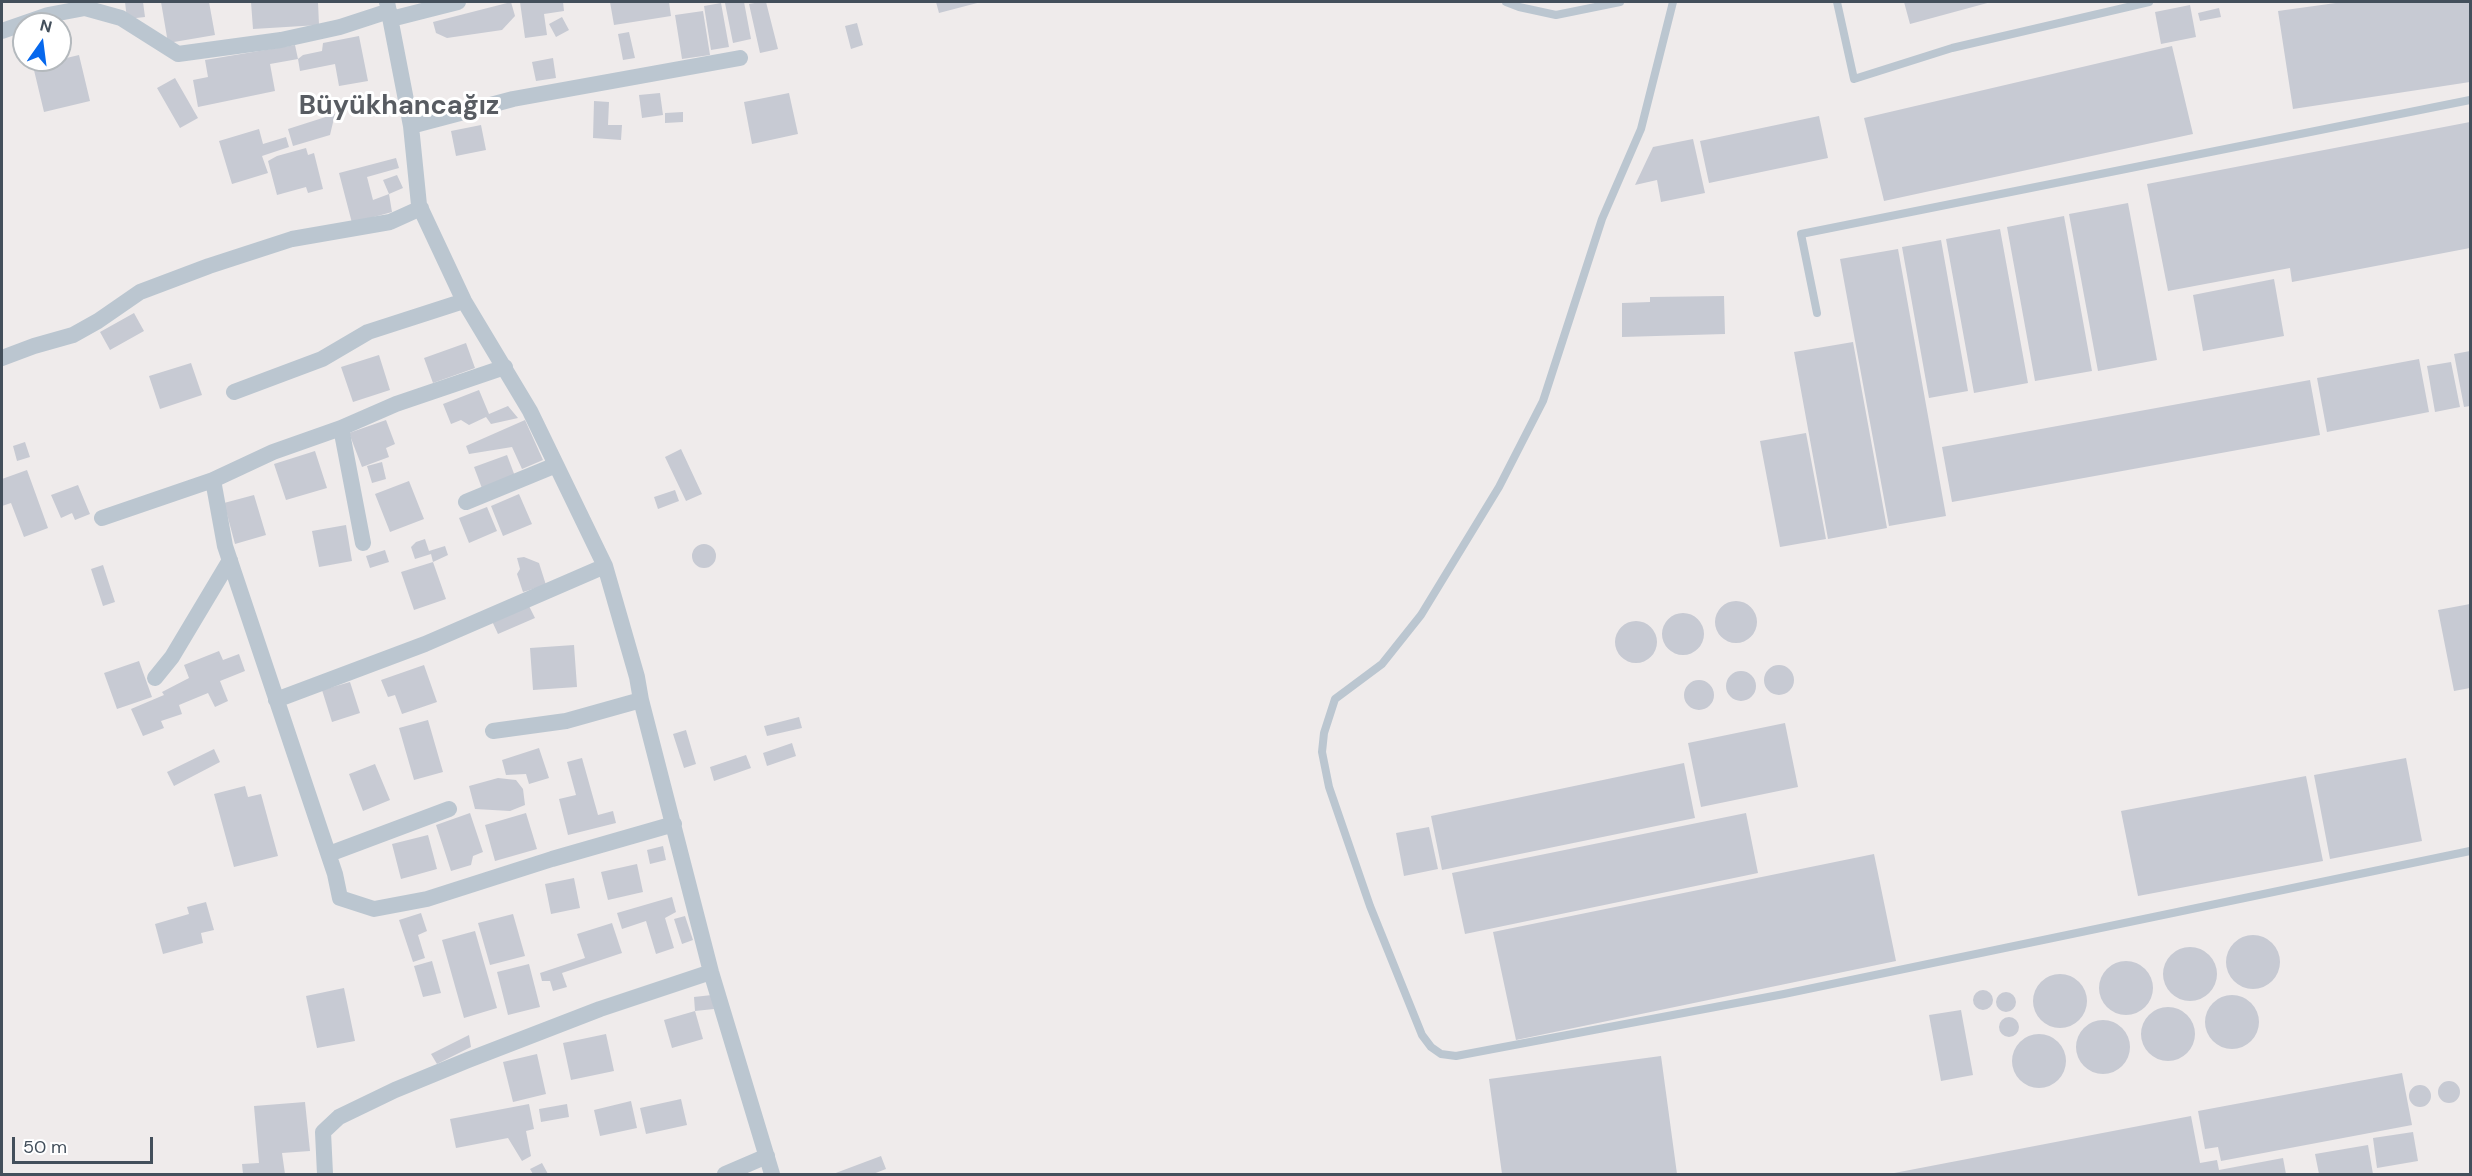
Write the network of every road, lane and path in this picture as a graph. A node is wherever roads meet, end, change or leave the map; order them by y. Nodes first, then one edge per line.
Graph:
1 (458, 2) edge
2 (1506, 2) edge
3 (1620, 2) edge
4 (1673, 2) edge
5 (1837, 2) edge
6 (2149, 2) edge
7 (389, 11) edge
8 (2, 31) edge
9 (740, 58) dead end
10 (2470, 100) edge
11 (411, 126) junction
12 (421, 208) junction
13 (464, 302) junction
14 (1817, 313) dead end
15 (2, 358) edge
16 (505, 367) junction
17 (234, 392) dead end
18 (341, 428) junction
19 (556, 465) junction
20 (213, 480) junction
21 (466, 502) dead end
22 (102, 518) dead end
23 (363, 543) dead end
24 (230, 560) junction
25 (605, 566) junction
26 (155, 678) dead end
27 (276, 700) junction
28 (641, 700) junction
29 (493, 731) dead end
30 (448, 809) dead end
31 (674, 824) junction
32 (2470, 851) edge
33 (329, 854) junction
34 (711, 972) junction
35 (767, 1156) junction
36 (325, 1174) edge
37 (726, 1174) edge
38 (772, 1174) edge

1 - 7 street
2 - 3 lane
4 - 32 lane
5 - 6 lane
7 - 8 street
7 - 11 street
9 - 11 street
10 - 14 lane
11 - 12 street
12 - 13 street
12 - 15 street
13 - 16 street
13 - 17 street
16 - 18 street
16 - 19 street
18 - 20 street
18 - 23 street
19 - 21 street
19 - 25 street
20 - 22 street
20 - 24 street
24 - 26 street
24 - 27 street
25 - 27 street
25 - 28 street
27 - 33 street
28 - 29 street
28 - 31 street
30 - 33 street
31 - 33 street
31 - 34 street
34 - 35 street
34 - 36 street
35 - 37 street
35 - 38 street

